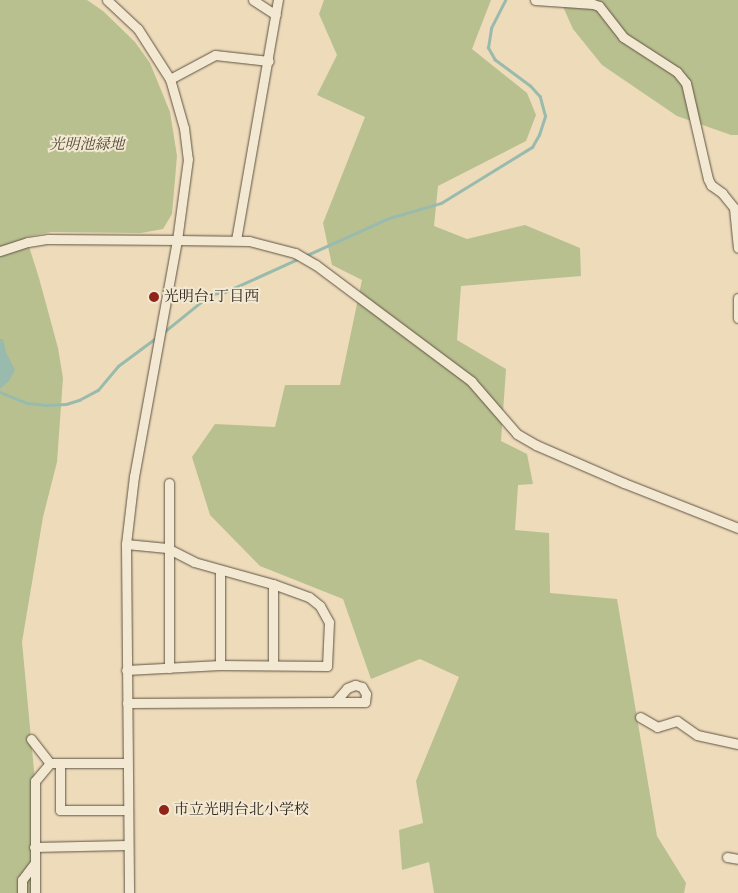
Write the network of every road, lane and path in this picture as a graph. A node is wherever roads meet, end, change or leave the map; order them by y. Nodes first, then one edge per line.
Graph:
1 (107, 0) edge
2 (254, 0) edge
3 (278, 0) edge
4 (536, 0) edge
5 (276, 15) junction
6 (269, 61) junction
7 (170, 79) junction
8 (177, 240) junction
9 (236, 240) junction
10 (738, 248) edge
11 (0, 251) edge
12 (738, 298) edge
13 (738, 318) edge
14 (169, 483) dead end
15 (738, 528) edge
16 (126, 544) junction
17 (167, 548) junction
18 (220, 571) junction
19 (273, 584) junction
20 (220, 665) junction
21 (273, 665) junction
22 (169, 668) junction
23 (126, 670) junction
24 (335, 702) dead end
25 (127, 703) junction
26 (640, 717) dead end
27 (31, 739) dead end
28 (738, 744) edge
29 (50, 763) junction
30 (60, 763) junction
31 (127, 763) junction
32 (127, 810) junction
33 (127, 845) junction
34 (34, 847) junction
35 (727, 857) dead end
36 (738, 859) edge
37 (34, 864) junction
38 (22, 893) edge
39 (34, 893) edge
40 (129, 893) edge

1 - 7 street
2 - 5 street
3 - 5 street
4 - 10 street
5 - 6 street
6 - 7 street
6 - 9 street
7 - 8 street
8 - 9 street
8 - 11 street
8 - 16 street
9 - 15 street
12 - 13 street
14 - 17 street
16 - 17 street
16 - 23 street
17 - 18 street
17 - 22 street
18 - 19 street
18 - 20 street
19 - 21 street
19 - 21 street
20 - 21 street
20 - 22 street
22 - 23 street
23 - 25 street
24 - 25 street
25 - 31 street
26 - 28 street
27 - 29 street
29 - 30 street
29 - 34 street
30 - 31 street
30 - 32 street
31 - 32 street
32 - 33 street
33 - 34 street
33 - 40 street
34 - 37 street
35 - 36 street
37 - 38 street
37 - 39 street

